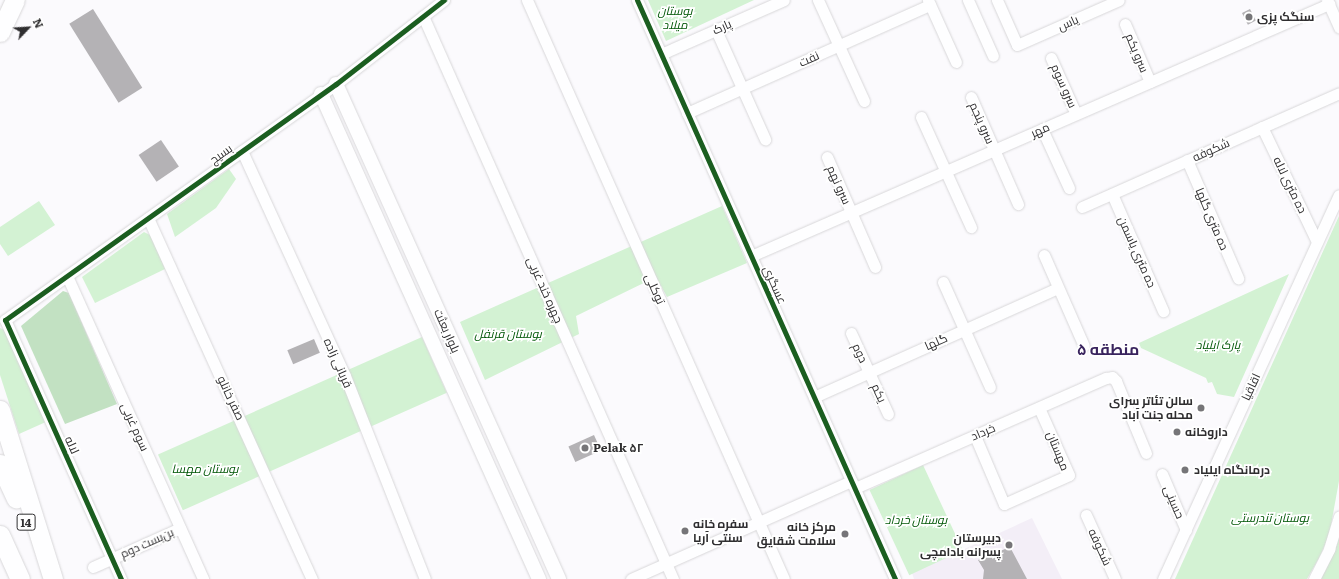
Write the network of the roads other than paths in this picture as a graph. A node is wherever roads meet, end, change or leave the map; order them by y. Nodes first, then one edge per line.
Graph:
1 (15, 0) edge
2 (444, 0) edge
3 (526, 0) edge
4 (637, 0) edge
5 (784, 0) edge
6 (818, 0) edge
7 (968, 0) edge
8 (997, 0) edge
9 (1113, 1) edge
10 (929, 2) edge
11 (1328, 2) edge
12 (423, 16) junction
13 (1125, 24) dead end
14 (1339, 27) edge
15 (716, 30) junction
16 (0, 32) edge
17 (838, 46) junction
18 (661, 54) junction
19 (993, 56) dead end
20 (1052, 58) dead end
21 (956, 62) dead end
22 (1150, 82) junction
23 (336, 84) junction
24 (742, 88) junction
25 (1339, 93) edge
26 (321, 94) junction
27 (970, 97) dead end
28 (864, 101) dead end
29 (687, 113) junction
30 (1076, 114) junction
31 (921, 117) dead end
32 (1262, 127) junction
33 (1042, 129) junction
34 (765, 139) dead end
35 (994, 150) junction
36 (242, 151) junction
37 (827, 157) dead end
38 (1187, 160) junction
39 (946, 171) junction
40 (1069, 188) dead end
41 (1112, 194) junction
42 (1339, 195) edge
43 (1018, 204) dead end
44 (1082, 207) dead end
45 (851, 212) junction
46 (148, 218) junction
47 (971, 227) dead end
48 (1317, 242) junction
49 (1044, 255) dead end
50 (751, 256) junction
51 (875, 268) dead end
52 (67, 276) junction
53 (1238, 278) dead end
54 (943, 282) dead end
55 (1058, 288) junction
56 (1163, 311) dead end
57 (5, 320) joint
58 (964, 330) junction
59 (851, 333) dead end
60 (1084, 346) dead end
61 (869, 372) junction
62 (990, 387) dead end
63 (814, 397) junction
64 (1040, 408) junction
65 (0, 410) edge
66 (888, 414) dead end
67 (975, 436) junction
68 (1146, 453) dead end
69 (0, 464) edge
70 (1162, 474) dead end
71 (853, 485) junction
72 (1086, 515) dead end
73 (1339, 517) edge
74 (759, 522) junction
75 (180, 528) junction
76 (1186, 530) junction
77 (0, 535) edge
78 (0, 542) edge
79 (112, 559) junction
80 (666, 563) junction
81 (93, 567) dead end
82 (17, 573) edge
83 (52, 579) edge
84 (121, 579) edge
85 (203, 579) edge
86 (312, 579) edge
87 (425, 579) edge
88 (538, 579) edge
89 (558, 579) edge
90 (631, 579) edge
91 (673, 579) edge
92 (784, 579) edge
93 (895, 579) edge
94 (1115, 579) edge
95 (1162, 579) edge
96 (1314, 579) edge

1 - 16 highway
2 - 12 street, بسیج
3 - 74 street, توکلی
4 - 18 street, عسگری
5 - 15 street, پارک
6 - 17 street
7 - 19 street
8 - 9 street, یاس
10 - 17 street, نفت
10 - 21 street
11 - 14 street
11 - 22 street, مهر
12 - 23 street, بسیج
12 - 80 street, چهره خند غربی
13 - 22 street, سرو یکم
15 - 18 street, پارک
15 - 24 street
17 - 24 street, نفت
17 - 28 street
18 - 29 street, عسگری
20 - 30 street, سرو سوم
22 - 30 street, مهر
23 - 26 street, بسیج
23 - 89 street, بلوار بعثت
24 - 29 street, نفت
24 - 34 street
25 - 32 street, شکوفه
26 - 36 street, بسیج
26 - 88 street, بلوار بعثت
27 - 35 street, سرو پنجم
29 - 50 street, عسگری
30 - 33 street, مهر
31 - 39 street
32 - 38 street, شکوفه
32 - 48 street, ده متری لاله
33 - 35 street, مهر
33 - 40 street
35 - 39 street, مهر
35 - 43 street, سرو پنجم
36 - 46 street, بسیج
36 - 87 street, قربانی زاده
37 - 45 street, سرو نهم
38 - 41 street, شکوفه
38 - 53 street, ده متری گلها
39 - 45 street, مهر
39 - 47 street
41 - 44 street, شکوفه
41 - 56 street, ده متری یاسمن
42 - 48 street, اقاقیا
45 - 50 street, مهر
45 - 51 street, سرو نهم
46 - 52 street, بسیج
46 - 86 street, صفر خانلو
48 - 76 street, اقاقیا
49 - 55 street
50 - 63 street, عسگری
52 - 57 street, بسیج
52 - 75 street, سوم غربی
54 - 58 street
55 - 58 street, گلها
55 - 60 street
57 - 79 street, لاله
58 - 61 street, گلها
58 - 62 street
59 - 61 street, دوم
61 - 63 street, گلها
61 - 66 street, یکم
63 - 71 street, عسگری
64 - 67 street, خرداد
64 - 67 street, مهستان
64 - 68 street, خرداد
65 - 83 highway
67 - 71 street, خرداد
69 - 83 highway, 14
70 - 76 street, حسینی
71 - 74 street, خرداد
71 - 93 street, عسگری
72 - 94 street, شکوفه
73 - 96 street
74 - 80 street, خرداد
74 - 92 street, توکلی
75 - 79 street, بن‌بست دوم
75 - 85 street, سوم غربی
76 - 95 street, اقاقیا
77 - 82 highway, 14
78 - 82 highway
79 - 81 street, بن‌بست دوم
79 - 84 street, لاله
80 - 90 street, خرداد
80 - 91 street, چهره خند غربی

